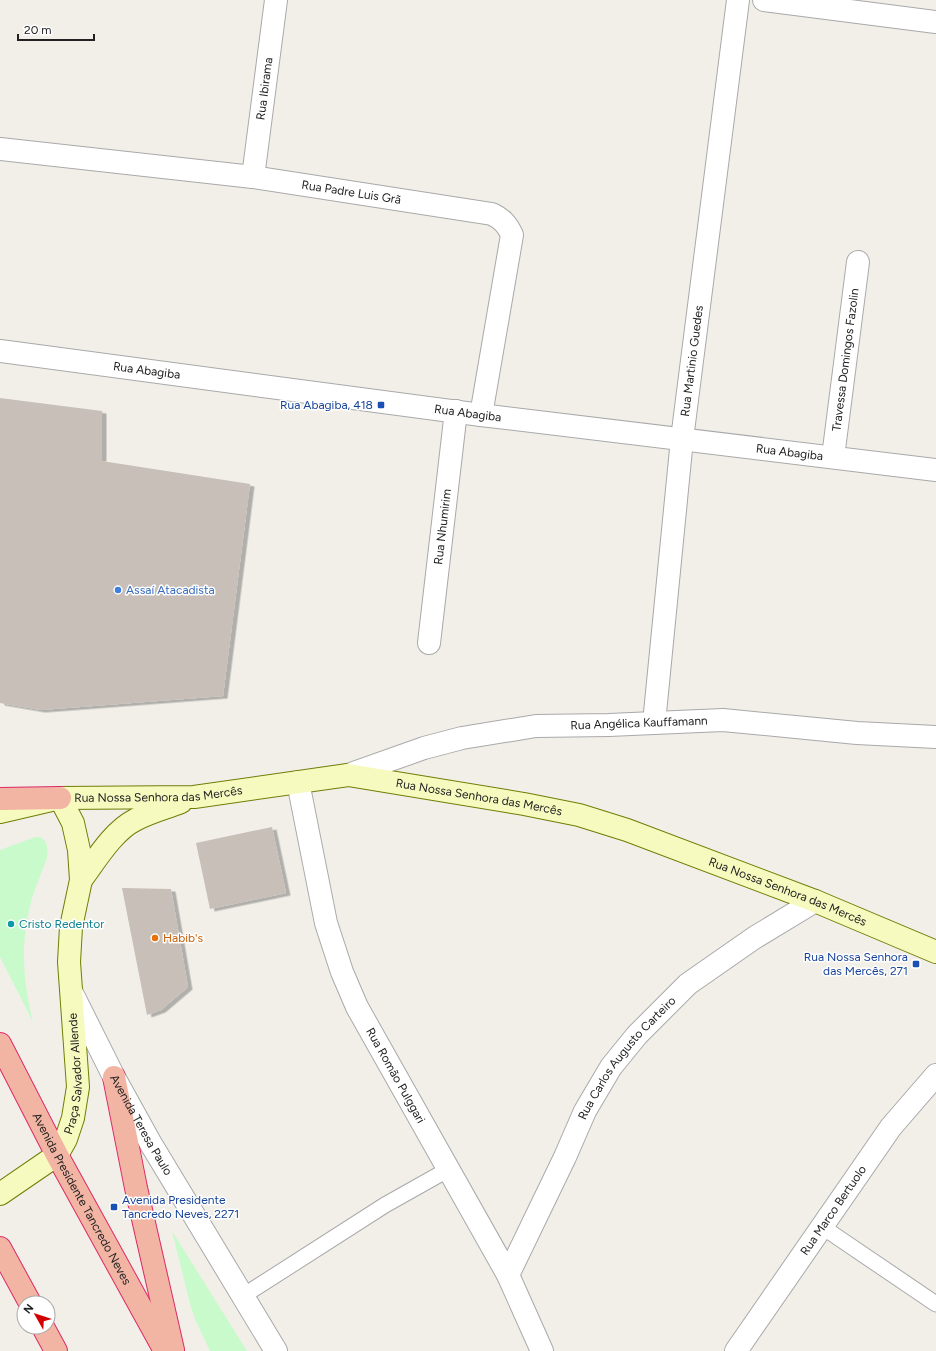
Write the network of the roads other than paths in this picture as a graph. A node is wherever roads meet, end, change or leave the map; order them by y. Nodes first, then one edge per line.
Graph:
1 (276, 0) edge
2 (738, 0) edge
3 (764, 0) edge
4 (936, 22) edge
5 (0, 149) edge
6 (253, 177) junction
7 (858, 262) dead end
8 (0, 351) edge
9 (456, 411) junction
10 (481, 415) junction
11 (682, 439) junction
12 (833, 457) junction
13 (936, 470) edge
14 (429, 643) dead end
15 (654, 723) junction
16 (936, 737) edge
17 (348, 775) junction
18 (298, 782) junction
19 (194, 797) junction
20 (60, 798) junction
21 (0, 800) edge
22 (0, 812) edge
23 (81, 880) junction
24 (815, 901) junction
25 (936, 952) edge
26 (72, 993) junction
27 (0, 1044) edge
28 (936, 1075) edge
29 (114, 1078) junction
30 (57, 1155) junction
31 (449, 1169) junction
32 (0, 1194) edge
33 (821, 1226) junction
34 (0, 1248) edge
35 (508, 1275) junction
36 (26, 1295) edge
37 (243, 1296) junction
38 (936, 1304) edge
39 (47, 1335) edge
40 (56, 1351) edge
41 (165, 1351) edge
42 (173, 1351) edge
43 (276, 1351) edge
44 (542, 1351) edge
45 (736, 1351) edge

1 - 6 street, Rua Ibirama
2 - 11 street, Rua Martinio Guedes
3 - 4 street
5 - 6 street, Rua Padre Luis Grã
6 - 10 street, Rua Padre Luis Grã
7 - 12 street, Travessa Domingos Fazolin
8 - 9 street, Rua Abagiba
9 - 10 street, Rua Abagiba
9 - 14 street, Rua Nhumirim
10 - 11 street, Rua Abagiba
11 - 12 street, Rua Abagiba
11 - 15 street, Rua Martinio Guedes
12 - 13 street, Rua Abagiba
15 - 16 street, Rua Angélica Kauffamann
15 - 17 street, Rua Angélica Kauffamann
17 - 18 main road, Rua Nossa Senhora das Mercês
17 - 24 main road, Rua Nossa Senhora das Mercês
18 - 19 main road, Rua Nossa Senhora das Mercês
18 - 31 street, Rua Romão Pulggari
19 - 20 main road, Rua Nossa Senhora das Mercês
19 - 23 main road, Avenida Teresa Paulo
20 - 21 highway
20 - 22 main road, Rua Nossa Senhora das Mercês
20 - 23 main road, Avenida Teresa Paulo
23 - 26 main road, Avenida Teresa Paulo
24 - 25 main road, Rua Nossa Senhora das Mercês
24 - 35 street, Rua Carlos Augusto Carteiro
26 - 29 street, Avenida Teresa Paulo
26 - 30 main road, Praça Salvador Allende
27 - 30 highway, Avenida Presidente Tancredo Neves
28 - 33 street, Rua Marco Bertuolo
29 - 37 street, Avenida Teresa Paulo
29 - 42 highway
30 - 32 main road, Praça Salvador Allende
30 - 41 highway, Avenida Presidente Tancredo Neves
31 - 35 street, Rua Romão Pulggari
31 - 37 lane
33 - 38 lane
33 - 45 street, Rua Marco Bertuolo
34 - 36 highway
35 - 44 street, Rua Romão Pulggari
37 - 43 street, Avenida Teresa Paulo
39 - 40 highway

